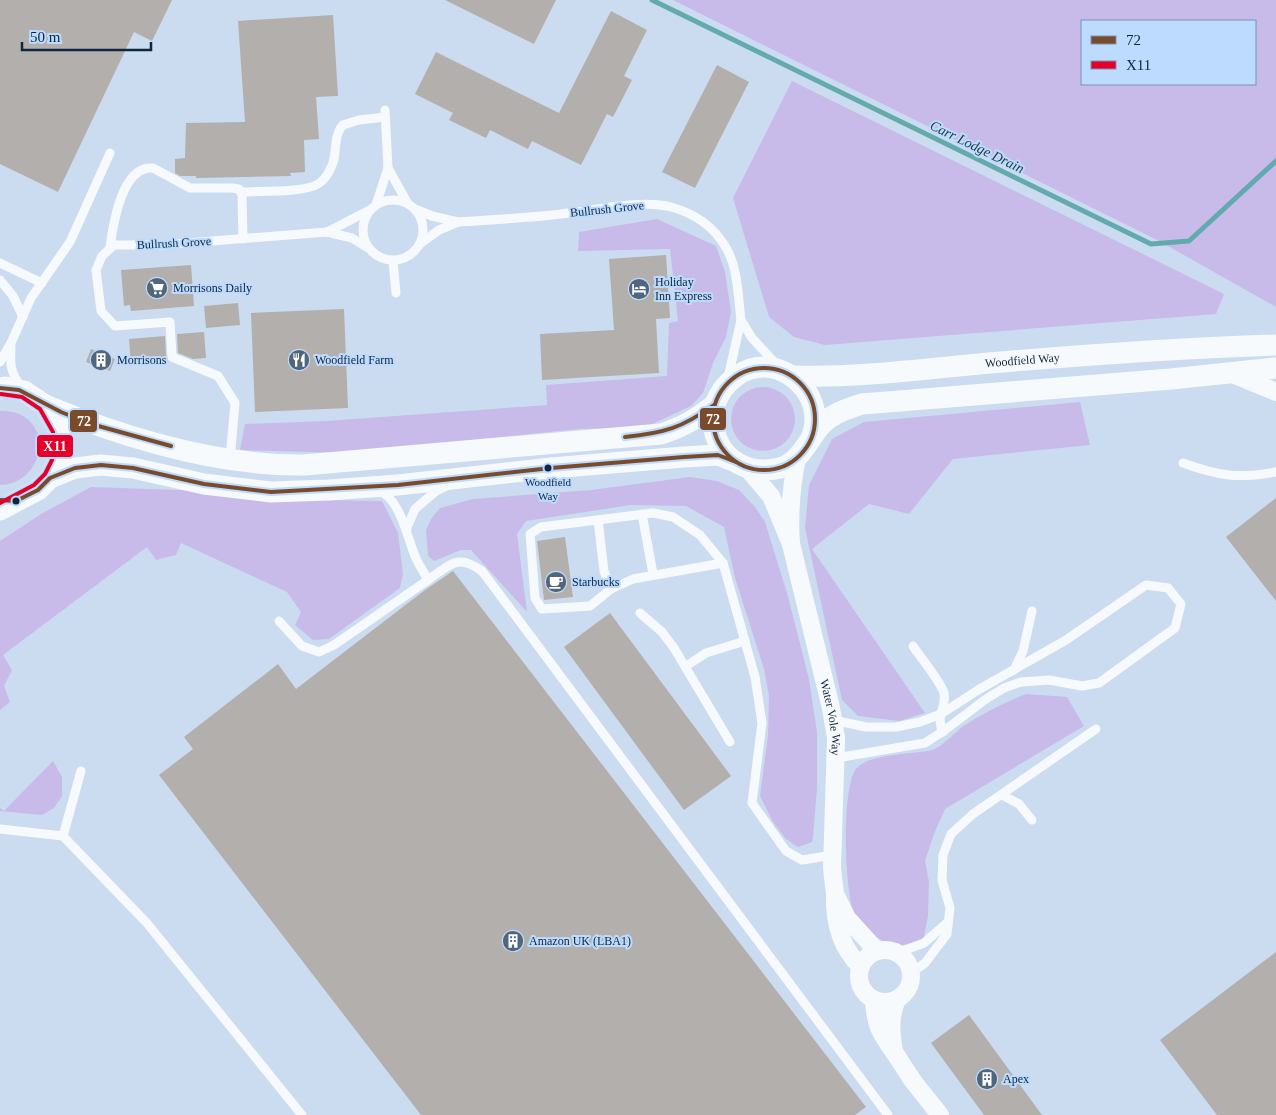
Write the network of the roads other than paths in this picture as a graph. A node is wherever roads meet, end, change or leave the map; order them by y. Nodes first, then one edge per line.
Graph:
1 (110, 153) dead end
2 (388, 168) junction
3 (242, 192) junction
4 (412, 206) junction
5 (373, 208) junction
6 (458, 222) junction
7 (327, 232) junction
8 (242, 239) junction
9 (421, 243) junction
10 (110, 248) junction
11 (369, 248) junction
12 (392, 261) junction
13 (0, 263) edge
14 (0, 280) edge
15 (42, 283) junction
16 (396, 293) dead end
17 (23, 317) junction
18 (741, 320) junction
19 (11, 343) junction
20 (1276, 345) edge
21 (1251, 346) junction
22 (1276, 354) edge
23 (0, 362) edge
24 (1276, 368) edge
25 (1229, 373) junction
26 (789, 374) junction
27 (726, 386) junction
28 (0, 388) edge
29 (24, 391) junction
30 (1276, 392) edge
31 (45, 405) junction
32 (714, 405) junction
33 (811, 439) junction
34 (797, 458) junction
35 (230, 459) junction
36 (1183, 462) dead end
37 (741, 465) junction
38 (1276, 472) edge
39 (50, 478) junction
40 (461, 478) junction
41 (370, 487) junction
42 (5, 504) edge
43 (642, 514) junction
44 (598, 520) junction
45 (406, 530) junction
46 (791, 544) junction
47 (723, 563) junction
48 (653, 574) junction
49 (428, 580) junction
50 (611, 589) junction
51 (1032, 611) dead end
52 (640, 612) dead end
53 (279, 621) dead end
54 (745, 641) junction
55 (913, 646) dead end
56 (686, 666) junction
57 (1014, 670) junction
58 (940, 714) junction
59 (833, 720) junction
60 (1096, 729) dead end
61 (943, 732) junction
62 (730, 742) dead end
63 (836, 758) junction
64 (81, 770) dead end
65 (1002, 795) junction
66 (1032, 820) dead end
67 (0, 829) edge
68 (63, 836) junction
69 (832, 855) junction
70 (835, 894) junction
71 (948, 922) junction
72 (877, 951) junction
73 (896, 953) junction
74 (860, 966) junction
75 (911, 973) junction
76 (897, 999) junction
77 (874, 1000) junction
78 (894, 1052) junction
79 (302, 1115) edge
80 (888, 1115) edge
81 (940, 1115) edge

1 - 15 lane
2 - 3 lane
2 - 4 lane
2 - 5 lane
3 - 8 lane
3 - 10 lane
4 - 5 lane
4 - 6 lane, Bullrush Grove
4 - 9 lane
5 - 7 lane, Bullrush Grove
5 - 11 lane
6 - 9 lane, Bullrush Grove
6 - 18 lane, Bullrush Grove
7 - 8 lane, Bullrush Grove
7 - 11 lane, Bullrush Grove
8 - 10 lane, Bullrush Grove
9 - 12 lane
10 - 35 lane
11 - 12 lane
12 - 16 lane
13 - 15 lane
14 - 17 lane
15 - 17 lane
17 - 19 lane
18 - 26 lane, Bullrush Grove
18 - 27 lane, Bullrush Grove
19 - 23 lane
19 - 29 lane
20 - 21 street, Woodfield Way
21 - 22 street, Woodfield Way
21 - 26 street, Woodfield Way
24 - 25 street
25 - 30 street
25 - 33 street
26 - 27 street
26 - 33 street
27 - 32 street
28 - 29 street
29 - 31 street
31 - 35 street
31 - 39 street
32 - 35 street
32 - 37 street
33 - 34 street
34 - 37 street
34 - 46 street, Water Vole Way
36 - 38 lane
37 - 40 street
37 - 46 street, Water Vole Way
39 - 41 street
39 - 42 street
40 - 41 street
40 - 45 lane
41 - 45 lane
43 - 44 lane
43 - 47 lane
43 - 48 lane
44 - 50 lane
44 - 50 lane
45 - 49 lane
46 - 59 street, Water Vole Way
47 - 48 lane
47 - 54 lane
48 - 50 lane
49 - 53 lane
49 - 80 lane
51 - 57 lane
52 - 56 lane
54 - 56 lane
54 - 69 lane
55 - 58 lane
56 - 62 lane
57 - 58 lane
57 - 61 lane
58 - 59 lane
58 - 61 lane
59 - 63 street, Water Vole Way
60 - 65 lane
61 - 63 lane
63 - 69 street, Water Vole Way
64 - 68 lane
65 - 66 lane
65 - 71 lane
67 - 68 lane
68 - 79 lane
69 - 70 street, Water Vole Way
70 - 72 street, Water Vole Way
70 - 74 street, Water Vole Way
71 - 73 lane
71 - 75 lane
72 - 73 street
72 - 74 street
73 - 75 street
74 - 77 street
75 - 76 street
76 - 77 street
76 - 78 street
77 - 78 street
78 - 81 street

